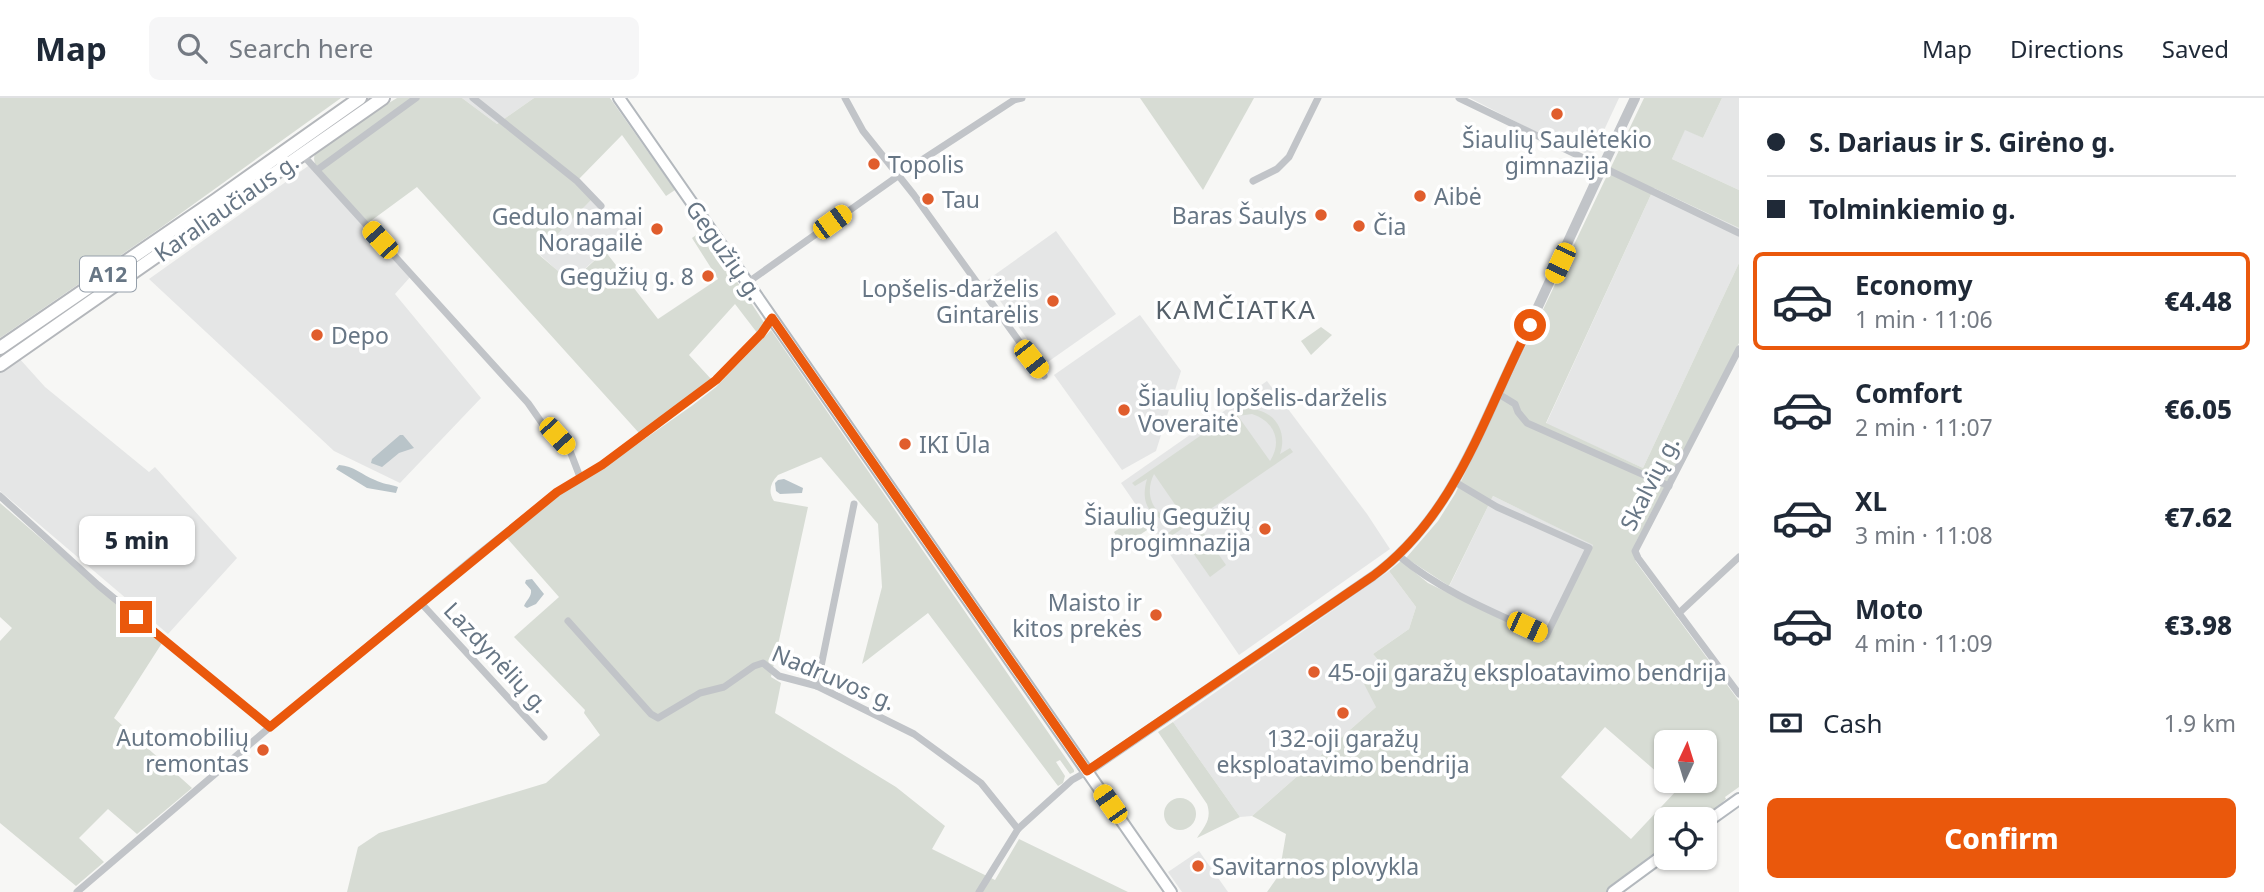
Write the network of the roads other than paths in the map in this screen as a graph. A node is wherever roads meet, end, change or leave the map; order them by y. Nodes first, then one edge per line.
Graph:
1 (360, 98) edge
2 (383, 98) edge
3 (416, 98) edge
4 (473, 98) edge
5 (619, 98) edge
6 (845, 98) edge
7 (1318, 98) edge
8 (1459, 98) edge
9 (1635, 98) edge
10 (1016, 99) edge
11 (298, 149) junction
12 (1602, 167) junction
13 (317, 170) junction
14 (898, 175) junction
15 (1252, 181) dead end
16 (601, 206) dead end
17 (1739, 233) edge
18 (747, 283) junction
19 (772, 318) junction
20 (0, 348) edge
21 (1739, 349) edge
22 (1736, 364) edge
23 (0, 365) edge
24 (1044, 376) dead end
25 (1497, 393) junction
26 (580, 477) junction
27 (1455, 482) junction
28 (1669, 486) junction
29 (0, 496) edge
30 (855, 504) dead end
31 (1399, 556) junction
32 (1739, 556) edge
33 (421, 603) junction
34 (1679, 613) junction
35 (568, 621) dead end
36 (1736, 683) edge
37 (817, 686) junction
38 (1739, 694) edge
39 (270, 727) junction
40 (544, 737) dead end
41 (1087, 771) junction
42 (1739, 799) edge
43 (1717, 815) edge
44 (1018, 829) junction
45 (1654, 862) edge
46 (1169, 889) edge
47 (77, 892) edge
48 (979, 892) edge
49 (1613, 892) edge

1 - 11 highway, Karaliaučiaus g. / A12
2 - 11 highway, Karaliaučiaus g. / A12
3 - 13 street
4 - 16 street
5 - 18 main road, Gegužių g.
6 - 14 street
7 - 15 street
8 - 12 street
9 - 12 street
10 - 14 street
11 - 13 street
11 - 20 highway, Karaliaučiaus g. / A12
11 - 23 highway, Karaliaučiaus g. / A12
12 - 17 street
12 - 25 street
13 - 26 street
14 - 18 street
14 - 24 street
18 - 19 main road, Gegužių g.
19 - 26 street
19 - 41 main road, Gegužių g.
21 - 22 street, Skalvių g.
22 - 28 street, Skalvių g.
25 - 27 street
25 - 28 street
26 - 33 street
27 - 31 street
27 - 31 street
28 - 34 street, Skalvių g.
29 - 39 street
30 - 37 street
31 - 41 street
32 - 34 street
33 - 39 street
33 - 40 street, Lazdynėlių g.
34 - 36 street, Skalvių g.
35 - 37 street, Nadruvos g.
36 - 38 street, Skalvių g.
37 - 44 street, Nadruvos g.
39 - 47 street
41 - 44 street
41 - 46 main road, Gegužių g.
42 - 43 main road
44 - 48 street
45 - 49 main road

